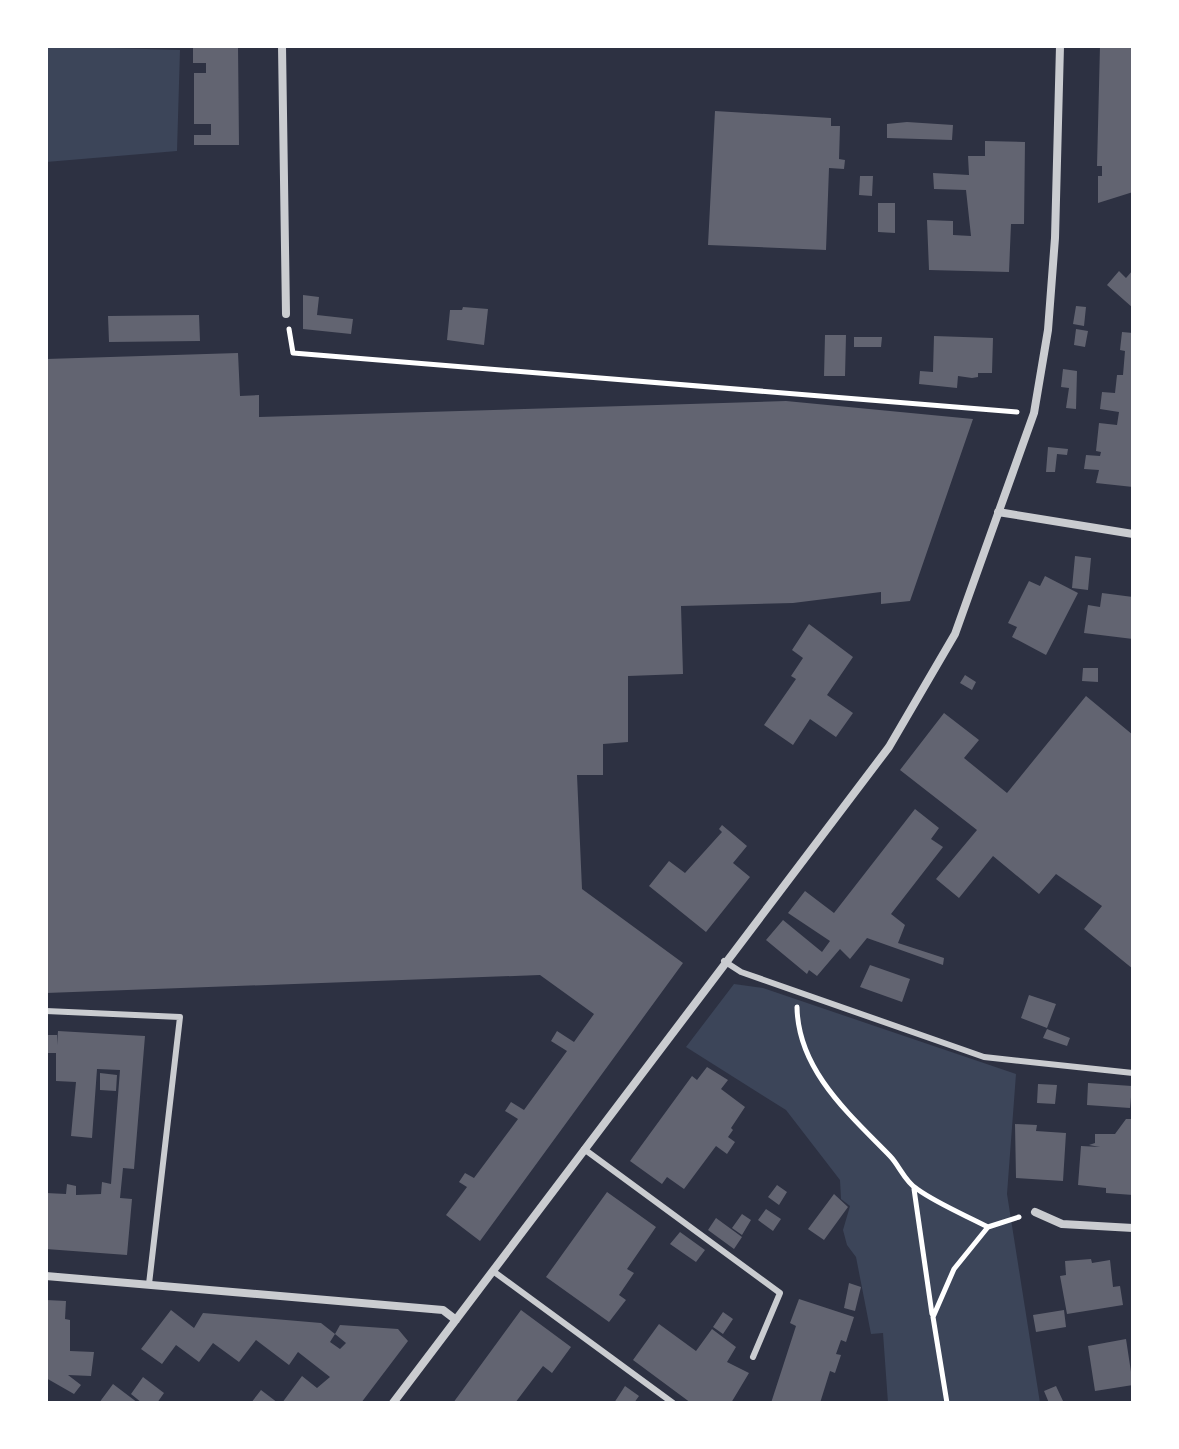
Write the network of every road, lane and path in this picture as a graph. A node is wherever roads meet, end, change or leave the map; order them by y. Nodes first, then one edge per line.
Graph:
1 (282, 46) edge
2 (1060, 46) edge
3 (286, 314) joint
4 (1034, 413) junction
5 (998, 512) junction
6 (1133, 534) edge
7 (724, 961) junction
8 (803, 994) junction
9 (46, 1011) edge
10 (1133, 1073) edge
11 (584, 1149) junction
12 (914, 1188) junction
13 (1035, 1212) joint
14 (988, 1227) junction
15 (1133, 1228) edge
16 (493, 1271) junction
17 (46, 1276) edge
18 (149, 1284) junction
19 (933, 1317) junction
20 (456, 1320) junction
21 (753, 1357) dead end
22 (393, 1403) edge
23 (673, 1403) edge
24 (947, 1403) edge

1 - 3 street
2 - 4 street
3 - 4 path
4 - 5 street
5 - 6 street
5 - 7 street
7 - 8 lane
7 - 11 street
8 - 10 lane
8 - 12 path
9 - 18 lane
11 - 16 street
11 - 21 lane
12 - 14 path
12 - 19 path
13 - 14 path
13 - 15 street
14 - 19 path
16 - 20 street
16 - 23 lane
17 - 18 street
18 - 20 street
19 - 24 path
20 - 22 street

